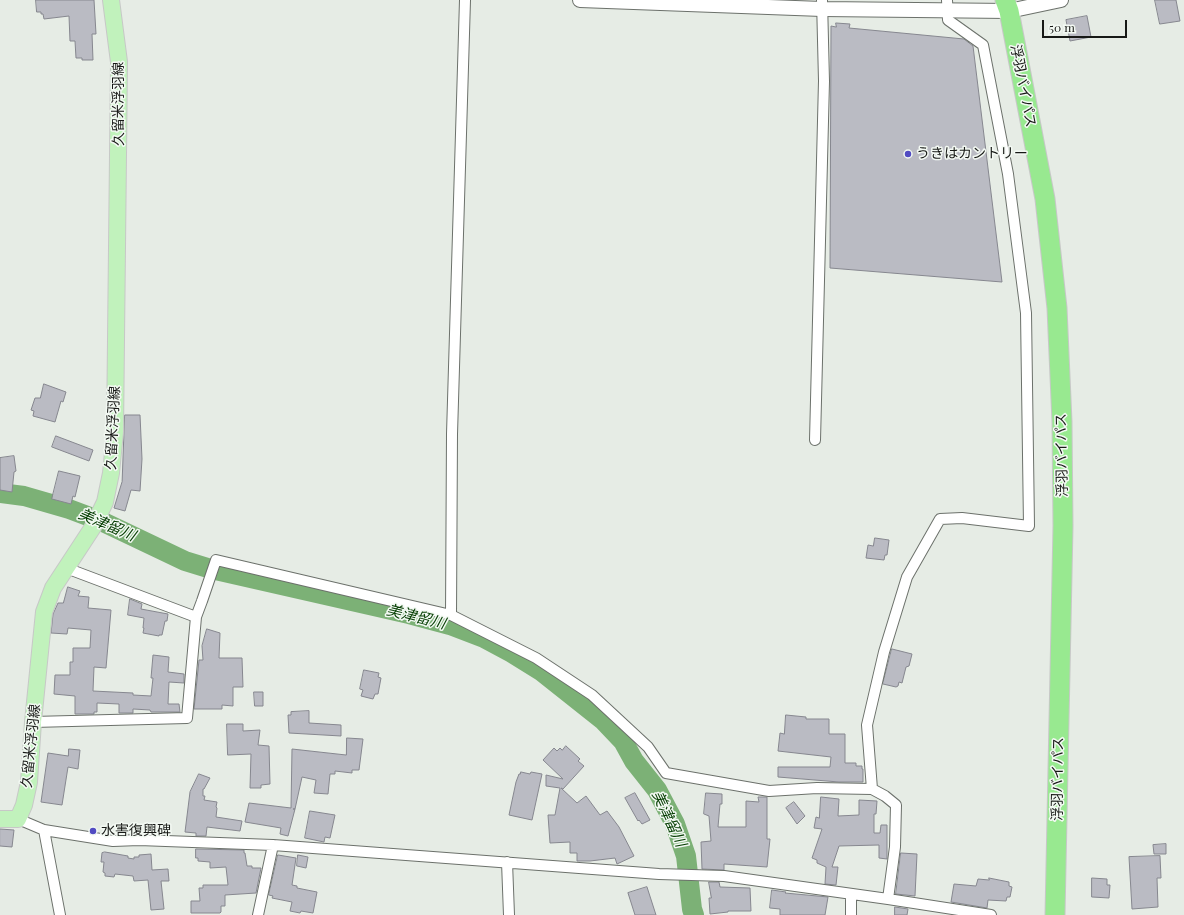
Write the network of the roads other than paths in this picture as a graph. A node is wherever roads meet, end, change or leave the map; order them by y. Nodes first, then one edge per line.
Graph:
1 (111, 0) edge
2 (465, 0) edge
3 (580, 0) edge
4 (1061, 0) edge
5 (822, 5) edge
6 (947, 5) edge
7 (1007, 5) edge
8 (815, 440) dead end
9 (66, 568) junction
10 (451, 615) junction
11 (196, 617) junction
12 (33, 722) junction
13 (872, 789) junction
14 (0, 819) edge
15 (18, 819) junction
16 (44, 830) junction
17 (273, 845) junction
18 (507, 862) junction
19 (851, 894) junction
20 (888, 899) junction
21 (60, 915) edge
22 (258, 915) edge
23 (509, 915) edge
24 (851, 915) edge
25 (991, 915) edge
26 (1055, 915) edge

1 - 9 main road, 久留米浮羽線
2 - 10 street
3 - 5 main road
4 - 7 main road
5 - 6 main road
5 - 8 street
6 - 7 main road
6 - 13 street
7 - 26 highway, 浮羽バイパス
9 - 11 street
9 - 12 main road, 久留米浮羽線
10 - 11 street
10 - 13 street
11 - 12 street
12 - 15 main road, 久留米浮羽線
13 - 20 street
14 - 15 main road
15 - 16 street
16 - 17 street
16 - 21 street
17 - 18 street
17 - 22 street
18 - 19 street
18 - 23 street
19 - 20 street
19 - 24 street
20 - 25 street

